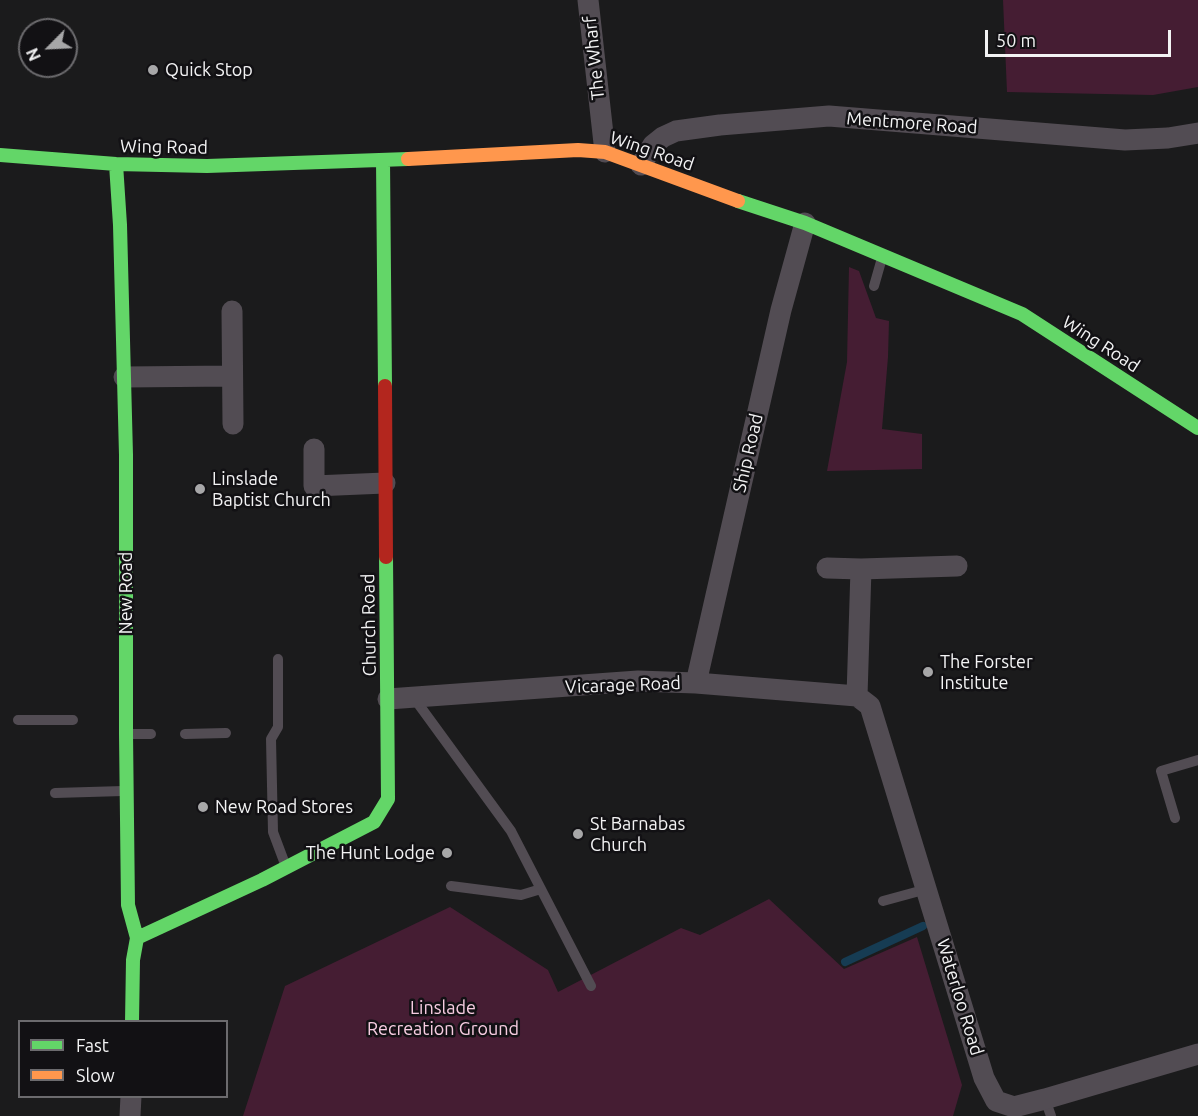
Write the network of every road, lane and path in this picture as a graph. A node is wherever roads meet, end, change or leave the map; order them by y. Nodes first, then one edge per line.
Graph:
1 (588, 0) edge
2 (1198, 133) edge
3 (605, 152) junction
4 (0, 155) edge
5 (383, 160) junction
6 (116, 164) junction
7 (641, 165) junction
8 (805, 223) junction
9 (883, 255) junction
10 (874, 286) dead end
11 (232, 311) dead end
12 (232, 376) junction
13 (124, 377) junction
14 (233, 424) dead end
15 (1198, 428) edge
16 (314, 449) dead end
17 (385, 483) junction
18 (957, 566) dead end
19 (827, 568) dead end
20 (861, 569) junction
21 (278, 659) dead end
22 (696, 683) junction
23 (857, 696) junction
24 (414, 697) junction
25 (388, 699) junction
26 (18, 720) dead end
27 (73, 720) dead end
28 (123, 724) junction
29 (226, 733) dead end
30 (151, 734) dead end
31 (185, 734) dead end
32 (1198, 760) edge
33 (127, 791) junction
34 (56, 793) dead end
35 (1175, 818) dead end
36 (286, 867) junction
37 (451, 886) dead end
38 (541, 889) junction
39 (927, 889) junction
40 (883, 901) dead end
41 (137, 938) junction
42 (591, 986) dead end
43 (132, 1020) edge
44 (1198, 1054) edge
45 (131, 1098) edge
46 (1048, 1107) edge
47 (130, 1116) edge

1 - 3 street, The Wharf
2 - 7 street, Mentmore Road
3 - 5 street, Wing Road
3 - 7 street, Wing Road
4 - 6 street, Wing Road
5 - 6 street, Wing Road
5 - 17 street, Church Road
6 - 13 street, New Road
7 - 8 street, Wing Road
8 - 9 street, Wing Road
8 - 22 street, Ship Road
9 - 10 lane
9 - 15 street, Wing Road
11 - 12 street
12 - 13 street
12 - 14 street
13 - 28 street, New Road
16 - 17 street
17 - 25 street, Church Road
18 - 20 street
19 - 20 street
20 - 23 street
21 - 36 lane
22 - 23 street, Vicarage Road
22 - 24 street, Vicarage Road
23 - 39 street, Waterloo Road
24 - 25 street, Vicarage Road
24 - 38 lane
25 - 36 street, Church Road
26 - 27 lane
28 - 30 lane
28 - 33 street, New Road
29 - 31 lane
32 - 35 lane
33 - 34 lane
33 - 41 street, New Road
36 - 41 street, Church Road
37 - 38 lane
38 - 42 lane
39 - 40 lane
39 - 46 street, Waterloo Road
41 - 43 street, New Road
44 - 46 street, Waterloo Road
45 - 47 street

